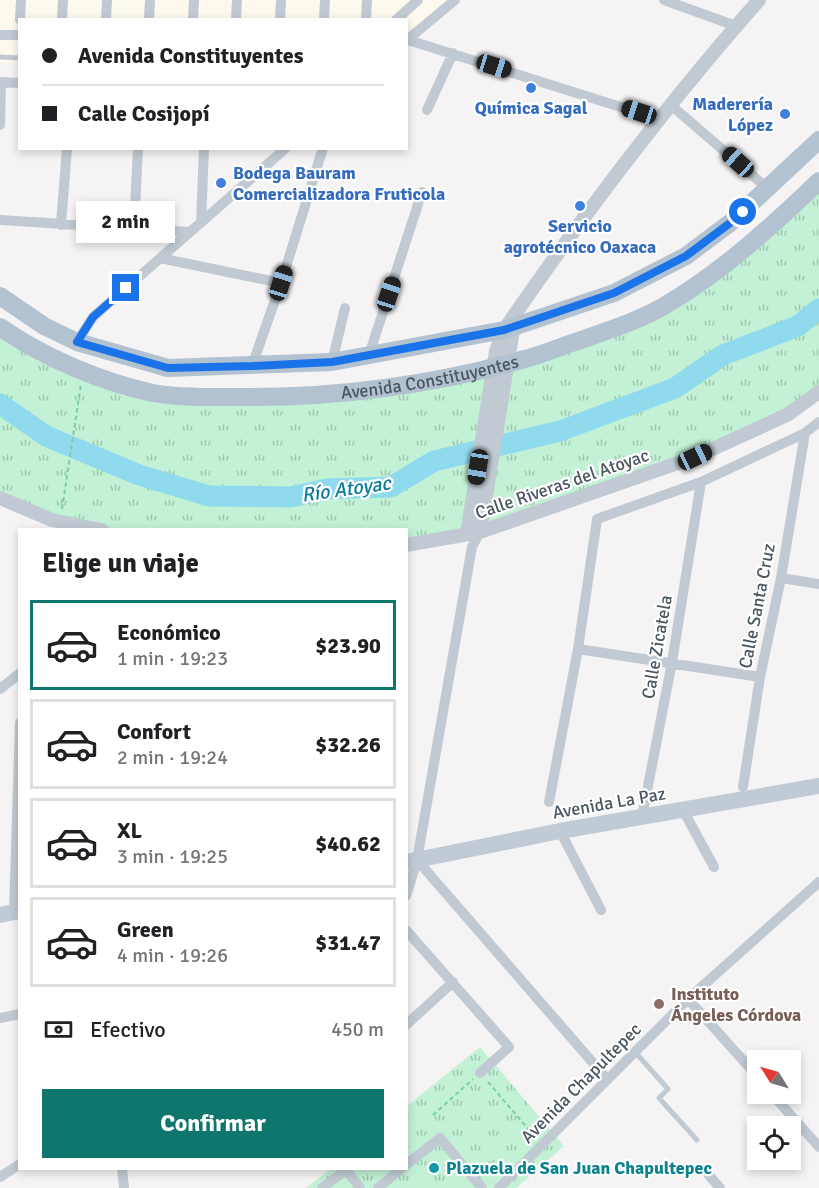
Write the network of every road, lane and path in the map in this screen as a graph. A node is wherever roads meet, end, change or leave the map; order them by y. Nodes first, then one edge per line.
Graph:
1 (21, 0) edge
2 (63, 0) edge
3 (107, 0) edge
4 (150, 0) edge
5 (194, 0) edge
6 (237, 0) edge
7 (281, 0) edge
8 (325, 0) edge
9 (367, 0) edge
10 (418, 0) edge
11 (454, 0) edge
12 (664, 0) edge
13 (759, 0) edge
14 (20, 18) edge
15 (63, 18) edge
16 (106, 18) edge
17 (149, 18) edge
18 (193, 18) edge
19 (236, 18) edge
20 (280, 18) edge
21 (324, 18) edge
22 (366, 18) edge
23 (398, 18) edge
24 (736, 26) junction
25 (0, 35) edge
26 (18, 35) edge
27 (408, 39) edge
28 (408, 40) edge
29 (453, 53) junction
30 (0, 57) edge
31 (18, 58) edge
32 (1, 82) edge
33 (18, 83) edge
34 (672, 106) junction
35 (427, 111) dead end
36 (659, 118) junction
37 (0, 125) edge
38 (819, 140) edge
39 (67, 150) edge
40 (138, 150) edge
41 (204, 150) edge
42 (284, 150) edge
43 (322, 150) edge
44 (819, 181) edge
45 (768, 188) junction
46 (422, 192) dead end
47 (0, 220) edge
48 (201, 223) junction
49 (62, 225) junction
50 (134, 228) junction
51 (190, 232) junction
52 (160, 258) junction
53 (281, 283) junction
54 (0, 296) edge
55 (345, 308) dead end
56 (511, 323) junction
57 (0, 327) edge
58 (77, 342) junction
59 (369, 355) junction
60 (332, 362) junction
61 (252, 366) junction
62 (81, 380) dead end
63 (819, 392) edge
64 (819, 422) edge
65 (805, 433) junction
66 (701, 482) junction
67 (0, 498) edge
68 (54, 521) edge
69 (91, 528) edge
70 (473, 538) junction
71 (408, 545) edge
72 (781, 578) junction
73 (819, 584) edge
74 (578, 649) junction
75 (672, 663) junction
76 (18, 675) edge
77 (760, 677) junction
78 (0, 689) edge
79 (18, 757) edge
80 (819, 786) edge
81 (743, 787) dead end
82 (549, 802) dead end
83 (683, 810) junction
84 (642, 817) junction
85 (560, 831) junction
86 (412, 861) edge
87 (714, 867) dead end
88 (819, 882) edge
89 (408, 884) edge
90 (601, 910) dead end
91 (11, 913) edge
92 (408, 932) edge
93 (453, 982) junction
94 (688, 999) junction
95 (18, 1014) edge
96 (0, 1018) edge
97 (408, 1022) edge
98 (635, 1052) junction
99 (747, 1065) edge
100 (480, 1073) junction
101 (607, 1079) junction
102 (781, 1104) edge
103 (433, 1115) dead end
104 (697, 1140) dead end
105 (542, 1145) junction
106 (819, 1147) edge
107 (408, 1163) edge
108 (18, 1165) edge
109 (122, 1170) edge
110 (345, 1170) edge
111 (347, 1170) edge
112 (400, 1170) edge
113 (708, 1174) dead end
114 (0, 1178) edge
115 (124, 1188) edge
116 (322, 1188) edge
117 (360, 1188) edge
118 (378, 1188) edge
119 (482, 1188) edge
120 (500, 1188) edge
121 (720, 1188) edge

1 - 14 street
2 - 15 street
3 - 16 street
4 - 17 street
5 - 18 street
6 - 19 street
7 - 20 street
8 - 21 street
9 - 22 street
10 - 23 street
11 - 27 street
12 - 24 street
13 - 24 street
24 - 34 street
25 - 26 street
28 - 29 street
29 - 35 street
29 - 36 street
30 - 31 lane
32 - 33 street
32 - 37 street
34 - 36 street
34 - 45 street
36 - 56 street
38 - 45 main road, Avenida Constituyentes
39 - 49 street
40 - 50 street
41 - 48 street
42 - 48 street
43 - 53 street
44 - 57 main road, Avenida Constituyentes
45 - 56 main road, Avenida Constituyentes
46 - 59 street
47 - 49 street
48 - 51 street
49 - 50 street
50 - 51 street
51 - 52 street
52 - 53 street
52 - 58 street
53 - 61 street
54 - 58 main road, Avenida Constituyentes
55 - 60 street
56 - 59 main road, Avenida Constituyentes
56 - 70 street
58 - 61 main road, Avenida Constituyentes
59 - 60 main road, Avenida Constituyentes
60 - 61 main road, Avenida Constituyentes
62 - 68 path
63 - 70 street, Calle Riveras del Atoyac
64 - 65 street
65 - 66 street
65 - 72 street, Calle Santa Cruz
66 - 74 street
66 - 75 street, Calle Zicatela
67 - 68 street
68 - 69 street
70 - 71 street, Calle Riveras del Atoyac
70 - 86 street
72 - 73 street
72 - 77 street, Calle Santa Cruz
74 - 75 street
74 - 82 street
75 - 77 street
75 - 84 street, Calle Zicatela
76 - 78 street
77 - 81 street, Calle Santa Cruz
79 - 91 street
80 - 83 main road, Avenida La Paz
83 - 84 main road, Avenida La Paz
83 - 87 street
84 - 85 main road, Avenida La Paz
85 - 86 main road, Avenida La Paz
85 - 90 street
86 - 89 street
86 - 101 street
88 - 94 street, Avenida Chapultepec
92 - 93 street
93 - 97 street
93 - 100 street
94 - 98 street, Avenida Chapultepec
94 - 99 street
95 - 96 street
98 - 101 street, Avenida Chapultepec
98 - 104 lane
100 - 103 path
100 - 105 path
101 - 105 street, Avenida Chapultepec
102 - 106 street
105 - 120 street, Avenida Chapultepec
107 - 119 street
108 - 114 street
109 - 115 street
110 - 116 street
111 - 117 street
112 - 118 street
113 - 121 street

